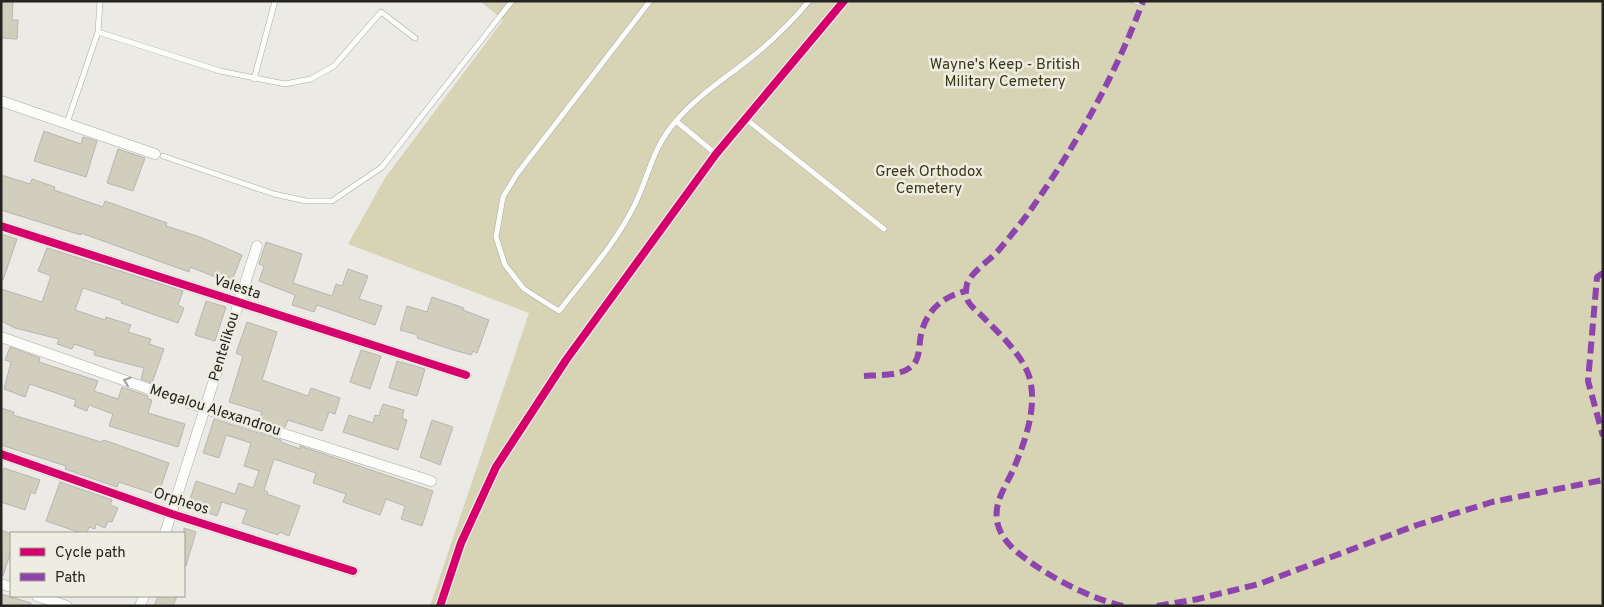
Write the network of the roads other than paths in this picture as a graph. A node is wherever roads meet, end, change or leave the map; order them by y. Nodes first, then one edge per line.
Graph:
1 (100, 1) edge
2 (274, 1) edge
3 (512, 1) edge
4 (650, 1) edge
5 (809, 1) edge
6 (844, 1) edge
7 (1135, 1) edge
8 (1143, 3) dead end
9 (98, 32) junction
10 (415, 38) dead end
11 (254, 79) junction
12 (1, 101) edge
13 (746, 119) junction
14 (676, 121) junction
15 (67, 123) junction
16 (716, 154) junction
17 (159, 155) joint
18 (1, 226) edge
19 (884, 229) dead end
20 (256, 246) dead end
21 (239, 304) junction
22 (1, 337) edge
23 (466, 375) dead end
24 (206, 409) junction
25 (1, 454) edge
26 (431, 481) dead end
27 (172, 514) junction
28 (165, 532) edge
29 (354, 571) dead end
30 (40, 597) edge
31 (67, 606) edge
32 (440, 606) edge

1 - 9 lane
2 - 11 lane
3 - 17 lane
4 - 14 lane
5 - 14 lane
6 - 13 street
7 - 8 lane
9 - 11 lane
9 - 15 lane
10 - 11 lane
12 - 15 street
13 - 16 street
13 - 19 lane
14 - 16 lane
15 - 17 street
16 - 32 street
18 - 21 street, Valesta
20 - 21 street, Pentelikou
21 - 23 street, Valesta
21 - 24 street, Pentelikou
24 -> 22 street, Megalou Alexandrou
24 - 26 street, Megalou Alexandrou
24 - 27 street, Pentelikou
25 - 27 street, Orpheos
27 - 28 street, Pentelikou
27 - 29 street, Orpheos
30 - 31 street

